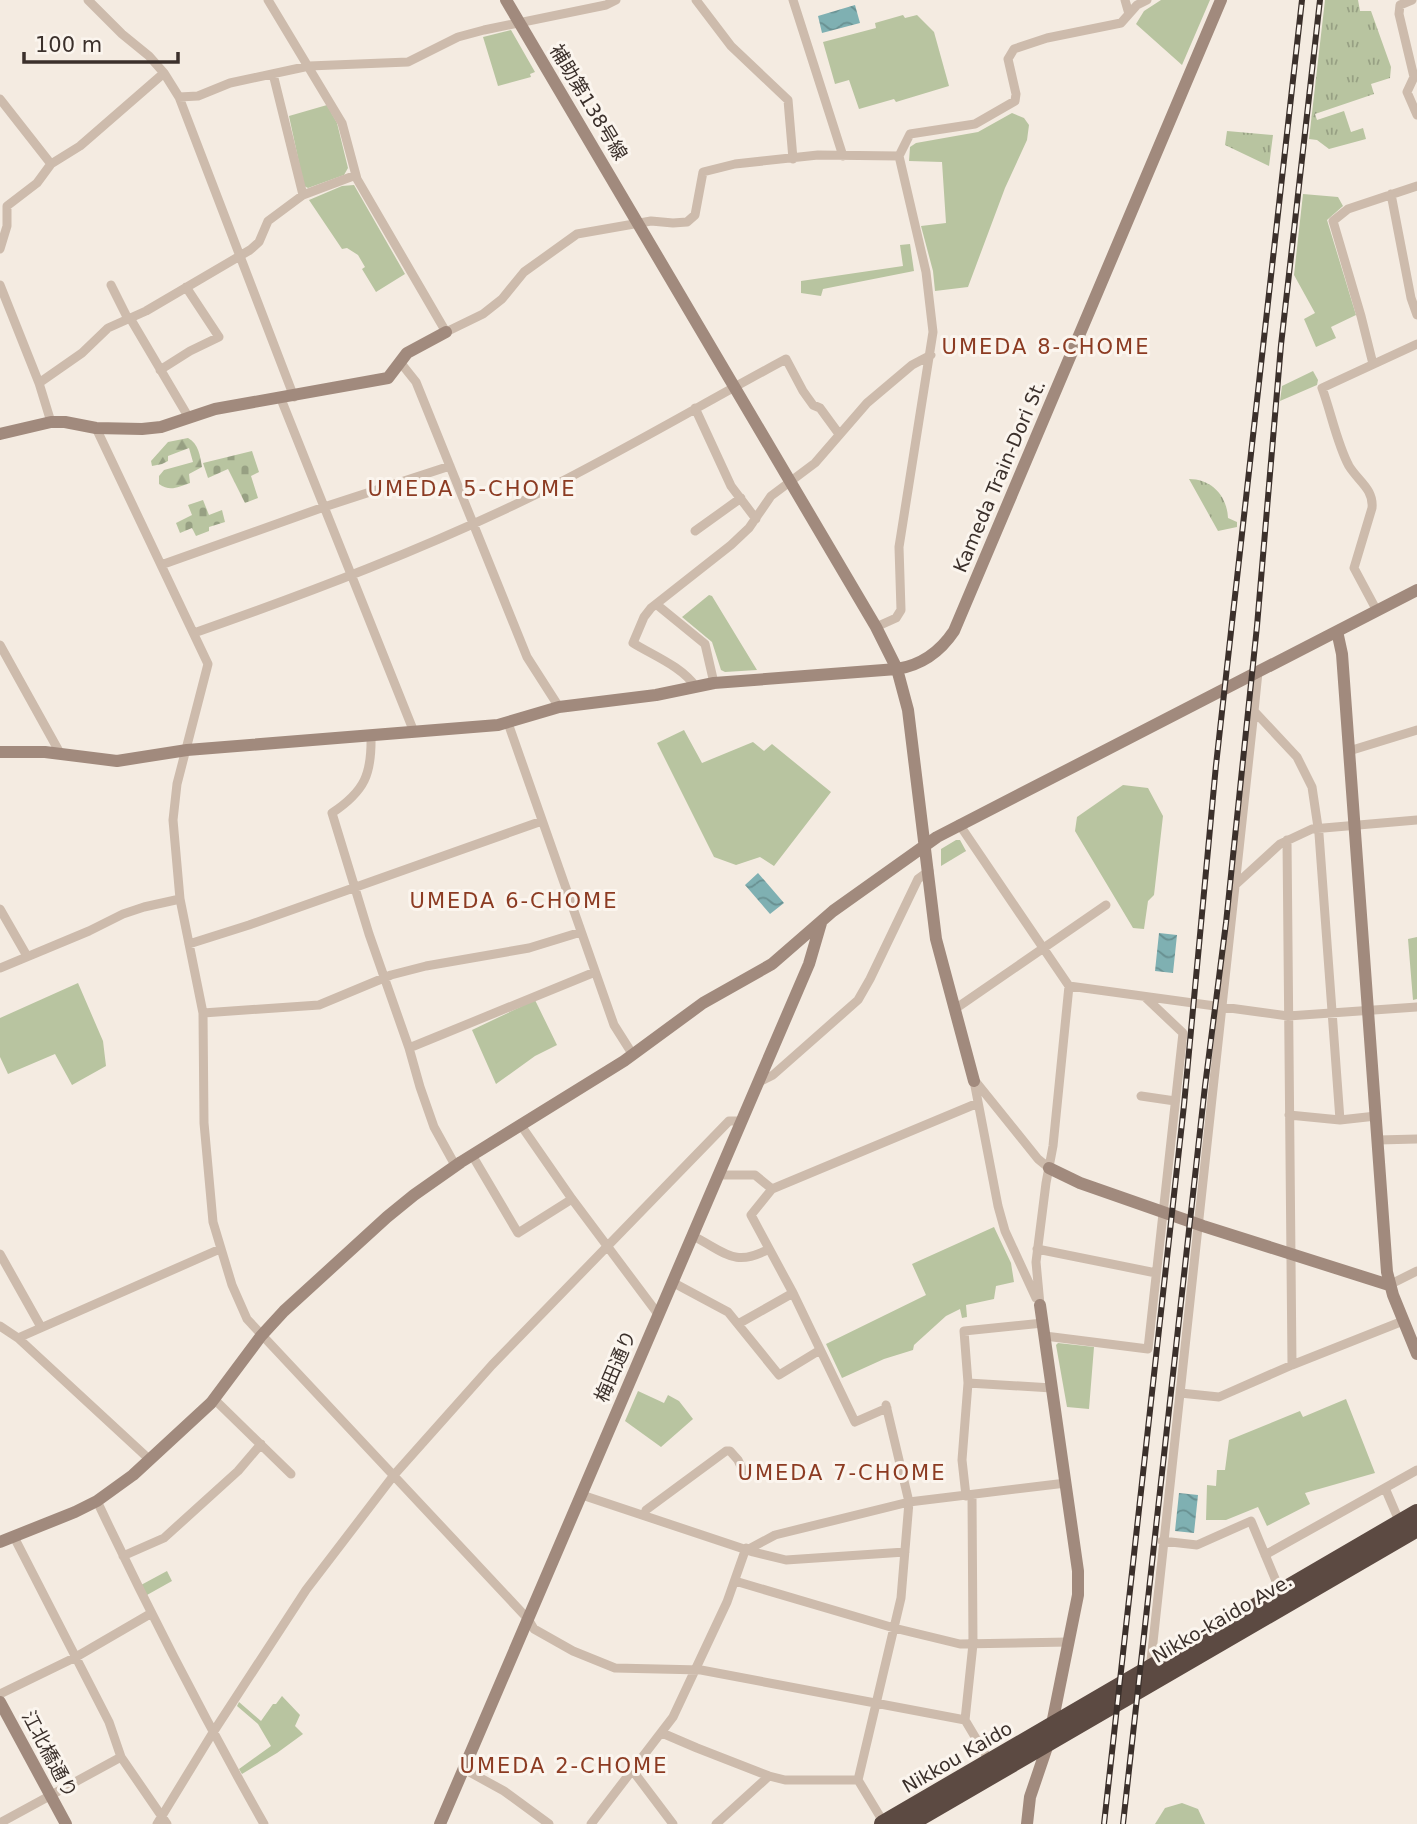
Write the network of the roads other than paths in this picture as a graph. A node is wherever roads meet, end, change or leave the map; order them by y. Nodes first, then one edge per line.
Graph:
1 (88, 0) edge
2 (268, 0) edge
3 (506, 0) edge
4 (616, 0) edge
5 (696, 0) edge
6 (793, 0) edge
7 (1125, 0) edge
8 (1147, 0) edge
9 (1221, 0) edge
10 (1412, 0) edge
11 (1129, 14) junction
12 (519, 23) junction
13 (309, 66) junction
14 (164, 73) junction
15 (273, 74) junction
16 (179, 97) junction
17 (0, 99) edge
18 (1417, 115) edge
19 (843, 156) junction
20 (899, 156) junction
21 (793, 159) junction
22 (51, 164) junction
23 (356, 175) junction
24 (1417, 186) edge
25 (1391, 194) junction
26 (303, 195) junction
27 (638, 223) junction
28 (0, 248) edge
29 (239, 256) junction
30 (0, 285) edge
31 (111, 285) dead end
32 (186, 287) junction
33 (1417, 315) edge
34 (129, 319) junction
35 (446, 332) junction
36 (1417, 344) edge
37 (931, 355) junction
38 (400, 362) junction
39 (1373, 364) junction
40 (160, 370) junction
41 (39, 383) junction
42 (735, 387) junction
43 (287, 398) junction
44 (695, 408) junction
45 (189, 418) junction
46 (51, 422) junction
47 (96, 428) junction
48 (0, 434) edge
49 (839, 434) junction
50 (450, 466) junction
51 (791, 482) junction
52 (741, 498) junction
53 (324, 507) junction
54 (756, 519) junction
55 (472, 524) junction
56 (695, 531) dead end
57 (161, 565) junction
58 (351, 576) junction
59 (1417, 590) edge
60 (656, 604) junction
61 (1377, 611) junction
62 (876, 627) junction
63 (1337, 631) junction
64 (194, 633) junction
65 (0, 645) edge
66 (897, 669) junction
67 (1258, 671) junction
68 (715, 683) junction
69 (696, 687) junction
70 (559, 707) junction
71 (1254, 711) junction
72 (508, 723) junction
73 (1417, 730) edge
74 (414, 732) junction
75 (371, 736) junction
76 (187, 750) junction
77 (1349, 751) junction
78 (0, 752) edge
79 (60, 753) junction
80 (1417, 820) edge
81 (542, 821) junction
82 (959, 824) junction
83 (1354, 825) junction
84 (1317, 828) junction
85 (1287, 840) junction
86 (924, 846) junction
87 (929, 871) junction
88 (1234, 886) junction
89 (354, 887) junction
90 (180, 899) junction
91 (1106, 905) dead end
92 (0, 909) edge
93 (822, 922) junction
94 (581, 932) junction
95 (189, 944) junction
96 (1043, 948) junction
97 (27, 956) junction
98 (0, 968) edge
99 (596, 972) junction
100 (384, 978) junction
101 (1069, 986) junction
102 (1145, 997) junction
103 (1222, 1007) junction
104 (1417, 1007) edge
105 (956, 1009) junction
106 (1369, 1010) junction
107 (203, 1013) junction
108 (1332, 1013) junction
109 (1288, 1016) junction
110 (409, 1048) junction
111 (633, 1055) junction
112 (974, 1081) junction
113 (759, 1082) junction
114 (1141, 1096) dead end
115 (1175, 1101) junction
116 (995, 1107) junction
117 (979, 1108) junction
118 (1289, 1115) junction
119 (1376, 1116) junction
120 (1340, 1120) junction
121 (741, 1121) junction
122 (520, 1124) junction
123 (1417, 1139) edge
124 (1378, 1140) junction
125 (472, 1155) junction
126 (455, 1166) junction
127 (1049, 1168) junction
128 (718, 1175) junction
129 (772, 1189) junction
130 (572, 1199) junction
131 (1163, 1212) junction
132 (1198, 1224) junction
133 (693, 1237) junction
134 (607, 1247) junction
135 (220, 1248) junction
136 (769, 1249) junction
137 (1037, 1249) junction
138 (0, 1254) edge
139 (1290, 1255) junction
140 (1036, 1262) junction
141 (1021, 1264) junction
142 (1417, 1271) edge
143 (1156, 1273) junction
144 (672, 1282) junction
145 (1390, 1285) junction
146 (793, 1293) junction
147 (1040, 1306) junction
148 (658, 1314) junction
149 (1403, 1321) junction
150 (738, 1324) junction
151 (0, 1326) edge
152 (41, 1327) junction
153 (1044, 1330) junction
154 (261, 1336) junction
155 (18, 1338) junction
156 (820, 1350) junction
157 (1417, 1354) edge
158 (1293, 1364) junction
159 (968, 1383) junction
160 (1052, 1388) junction
161 (1180, 1393) junction
162 (214, 1399) junction
163 (261, 1444) junction
164 (149, 1459) junction
165 (1417, 1470) edge
166 (744, 1473) dead end
167 (291, 1474) dead end
168 (394, 1475) junction
169 (1066, 1483) junction
170 (1385, 1488) junction
171 (582, 1495) junction
172 (969, 1495) junction
173 (97, 1501) junction
174 (909, 1502) junction
175 (1417, 1513) edge
176 (645, 1516) junction
177 (1409, 1526) edge
178 (14, 1536) junction
179 (1162, 1541) junction
180 (0, 1542) edge
181 (747, 1548) junction
182 (905, 1552) junction
183 (1265, 1555) junction
184 (123, 1556) junction
185 (735, 1581) junction
186 (1281, 1593) junction
187 (150, 1614) junction
188 (528, 1619) junction
189 (894, 1628) junction
190 (1068, 1642) junction
191 (973, 1644) junction
192 (76, 1657) junction
193 (696, 1670) junction
194 (1150, 1670) junction
195 (0, 1695) edge
196 (0, 1702) edge
197 (876, 1703) junction
198 (965, 1720) junction
199 (662, 1733) junction
200 (212, 1734) junction
201 (1050, 1735) junction
202 (121, 1757) junction
203 (990, 1762) junction
204 (464, 1769) junction
205 (633, 1771) junction
206 (769, 1776) junction
207 (858, 1780) junction
208 (52, 1797) junction
209 (162, 1821) edge
210 (0, 1823) edge
211 (66, 1824) edge
212 (264, 1824) edge
213 (440, 1824) edge
214 (549, 1824) edge
215 (591, 1824) edge
216 (673, 1824) edge
217 (716, 1824) edge
218 (883, 1824) edge
219 (908, 1824) edge
220 (1027, 1824) edge

1 - 14 street
2 - 13 street
3 - 12 street, 補助第138号線
4 - 12 street
5 - 21 street
6 - 19 street
7 - 11 street
8 - 11 street
9 - 66 street, Kameda Train-Dori St.
10 - 18 street
11 - 20 street
12 - 13 street
12 - 27 street, 補助第138号線
13 - 15 street
13 - 23 street
14 - 16 street
14 - 22 street
15 - 16 street
15 - 26 street
16 - 29 street
17 - 22 street
19 - 20 street
19 - 21 street
20 - 37 street
21 - 27 street
22 - 28 street
23 - 26 street
23 - 35 street
24 - 25 street
25 - 33 street
25 - 39 street
26 - 29 street
27 - 35 street
27 - 42 street, 補助第138号線
29 - 32 street
29 - 43 street
30 - 41 street
31 - 34 street
32 - 34 street
32 - 40 street
34 - 40 street
34 - 41 street
35 - 38 street
36 - 39 street
37 - 49 street
37 - 62 street
38 - 43 street
38 - 50 street
39 - 61 street
40 - 45 street
41 - 46 street
42 - 44 street
42 - 49 street
42 - 51 street, 補助第138号線
43 - 45 street
43 - 53 street
44 - 52 street
44 - 55 street
45 - 47 street
46 - 47 street
46 - 48 street
47 - 57 street
49 - 51 street
50 - 53 street
50 - 55 street
51 - 54 street
51 - 62 street, 補助第138号線
52 - 54 street
52 - 56 street
53 - 57 street
53 - 58 street
54 - 60 street
55 - 58 street
55 - 70 street
57 - 64 street
58 - 64 street
58 - 74 street
59 - 61 street
60 - 68 street
60 - 69 street
61 - 63 street
62 - 66 street, 補助第138号線
63 - 67 street
63 - 77 street
64 - 76 street
65 - 79 street
66 - 68 street, Kameda Train-Dori St.
66 - 86 street, 補助第138号線
67 - 71 street
67 - 82 street
68 - 69 street, Kameda Train-Dori St.
69 - 70 street, Kameda Train-Dori St.
70 - 72 street, Kameda Train-Dori St.
71 - 84 street
71 - 88 street
72 - 74 street, Kameda Train-Dori St.
72 - 81 street
73 - 77 street
74 - 75 street, Kameda Train-Dori St.
75 - 76 street, Kameda Train-Dori St.
75 - 89 street
76 - 79 street, Kameda Train-Dori St.
76 - 90 street
77 - 83 street
78 - 79 street, Kameda Train-Dori St.
80 - 83 street
81 - 89 street
81 - 94 street
82 - 86 street
82 - 96 street
83 - 84 street
83 - 106 street
84 - 85 street
84 - 108 street
85 - 88 street
85 - 109 street
86 - 87 street, 補助第138号線
86 - 93 street
87 - 105 street, 補助第138号線
87 - 113 street
88 - 103 street
89 - 95 street
89 - 100 street
90 - 95 street
90 - 97 street
91 - 96 street
92 - 97 street
93 - 111 street
93 - 113 street, 梅田通り
94 - 99 street
94 - 100 street
95 - 107 street
96 - 101 street
96 - 105 street
97 - 98 street
99 - 110 street
99 - 111 street
100 - 107 street
100 - 110 street
101 - 102 street
101 - 127 street
102 - 103 street
102 - 115 street
103 - 109 street
103 - 132 street
104 - 106 street
105 - 112 street, 補助第138号線
106 - 108 street
106 - 119 street
107 - 135 street
108 - 109 street
108 - 120 street
109 - 118 street
110 - 126 street
111 - 122 street
112 - 116 street
112 - 117 street
113 - 121 street, 梅田通り
114 - 115 street
115 - 131 street
116 - 117 street
116 - 127 street
117 - 129 street
117 - 141 street
118 - 120 street
118 - 139 street
119 - 120 street
119 - 124 street
121 - 128 street, 梅田通り
121 - 134 street
122 - 125 street
122 - 130 street
123 - 124 street
124 - 145 street
125 - 126 street
125 - 130 street
126 - 154 street
127 - 131 street
127 - 137 street
128 - 129 street
128 - 133 street, 梅田通り
129 - 136 street
130 - 134 street
131 - 132 street
131 - 143 street
132 - 139 street
132 - 161 street
133 - 136 street
133 - 144 street, 梅田通り
134 - 148 street
134 - 168 street
135 - 152 street
135 - 154 street
136 - 146 street
137 - 140 street
137 - 143 street
138 - 152 street
139 - 145 street
139 - 158 street
140 - 141 street
140 - 147 street
141 - 147 street
142 - 145 street
143 - 153 street
144 - 148 street, 梅田通り
144 - 150 street
145 - 149 street
146 - 150 street
146 - 156 street
147 - 153 street
148 - 171 street, 梅田通り
149 - 157 street
149 - 158 street
150 - 156 street
151 - 155 street
152 - 155 street
153 - 159 street
153 - 160 street
154 - 162 street
154 - 168 street
155 - 164 street
156 - 174 street
158 - 161 street
159 - 160 street
159 - 172 street
160 - 169 street
161 - 179 street
162 - 163 street
162 - 164 street
163 - 167 street
163 - 184 street
164 - 173 street
165 - 170 street
166 - 176 street
168 - 188 street
168 - 200 street
169 - 172 street
169 - 190 street
170 - 177 street
170 - 183 street
171 - 176 street
171 - 188 street, 梅田通り
172 - 174 street
172 - 191 street
173 - 178 street
173 - 184 street
174 - 181 street
174 - 182 street
175 - 177 highway, Nikko-kaido Ave.
176 - 181 street
177 - 186 highway, Nikko-kaido Ave.
177 - 201 highway, Nikko-kaido Ave.
178 - 180 street
178 - 192 street
179 - 183 street
179 - 194 street
181 - 182 street
181 - 185 street
182 - 189 street
183 - 186 street
184 - 187 street
185 - 189 street
185 - 193 street
186 - 194 highway, Nikko-kaido Ave.
187 - 192 street
187 - 200 street
188 - 193 street
188 - 204 street, 梅田通り
189 - 191 street
189 - 197 street
190 - 191 street
190 - 201 street
191 - 198 street
192 - 195 street
192 - 202 street
193 - 197 street
193 - 199 street
194 - 201 highway, Nikko-kaido Ave.
196 - 208 street, 江北橋通り
197 - 198 street
197 - 207 street
198 - 203 street
199 - 205 street
199 - 206 street
200 - 209 street
200 - 212 street
201 - 203 highway, Nikkou Kaido
201 - 219 highway, Nikkou Kaido
201 - 220 street
202 - 208 street
202 - 209 street
203 - 218 highway, Nikkou Kaido
204 - 213 street, 梅田通り
204 - 214 street
205 - 215 street
205 - 216 street
206 - 207 street
206 - 217 street
207 - 218 street
208 - 210 street
208 - 211 street, 江北橋通り

